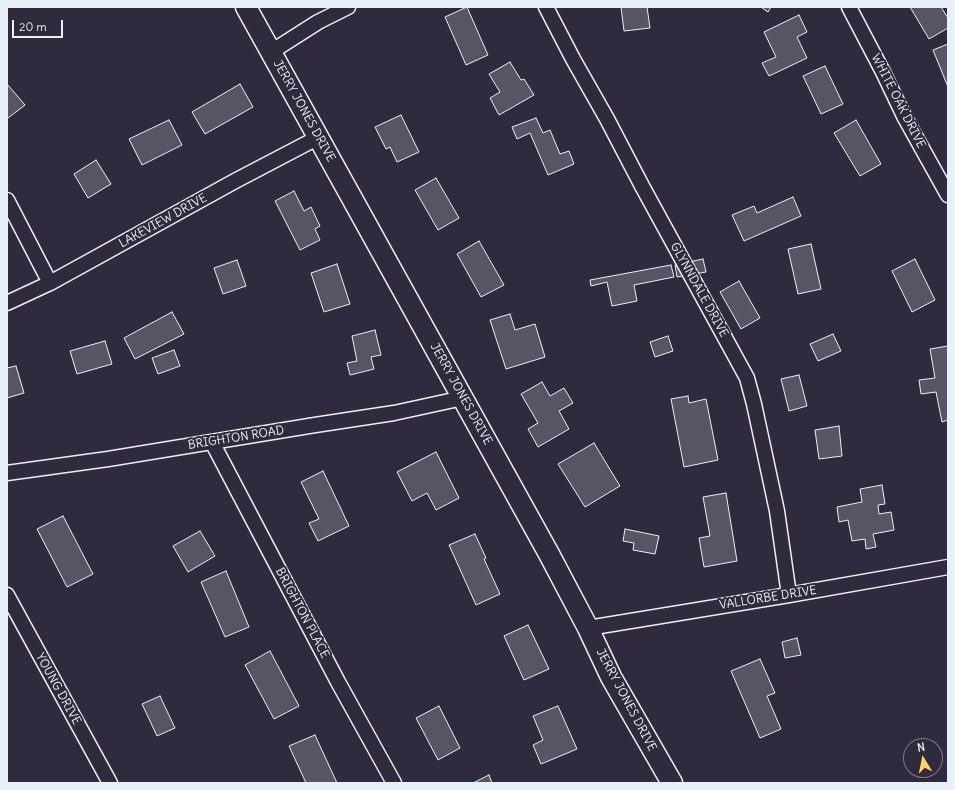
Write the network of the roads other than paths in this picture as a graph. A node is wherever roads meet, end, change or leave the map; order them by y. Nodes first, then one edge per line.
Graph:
1 (246, 7) edge
2 (348, 7) edge
3 (546, 7) edge
4 (848, 7) edge
5 (271, 52) junction
6 (319, 137) junction
7 (948, 195) edge
8 (7, 200) edge
9 (50, 283) junction
10 (7, 303) edge
11 (463, 398) junction
12 (212, 442) junction
13 (7, 473) edge
14 (948, 567) edge
15 (7, 595) edge
16 (789, 595) junction
17 (588, 628) junction
18 (110, 783) edge
19 (394, 783) edge
20 (672, 783) edge

1 - 5 main road, JERRY JONES DRIVE
2 - 5 street
3 - 16 street, GLYNNDALE DRIVE
4 - 7 street, WHITE OAK DRIVE
5 - 6 main road, JERRY JONES DRIVE
6 - 9 street, LAKEVIEW DRIVE
6 - 11 main road, JERRY JONES DRIVE
8 - 9 street
9 - 10 street, LAKEVIEW DRIVE
11 - 12 street, BRIGHTON ROAD
11 - 17 main road, JERRY JONES DRIVE
12 - 13 street, BRIGHTON ROAD
12 - 19 street, BRIGHTON PLACE
14 - 16 street, VALLORBE DRIVE
15 - 18 street, YOUNG DRIVE
16 - 17 street, VALLORBE DRIVE
17 - 20 main road, JERRY JONES DRIVE

